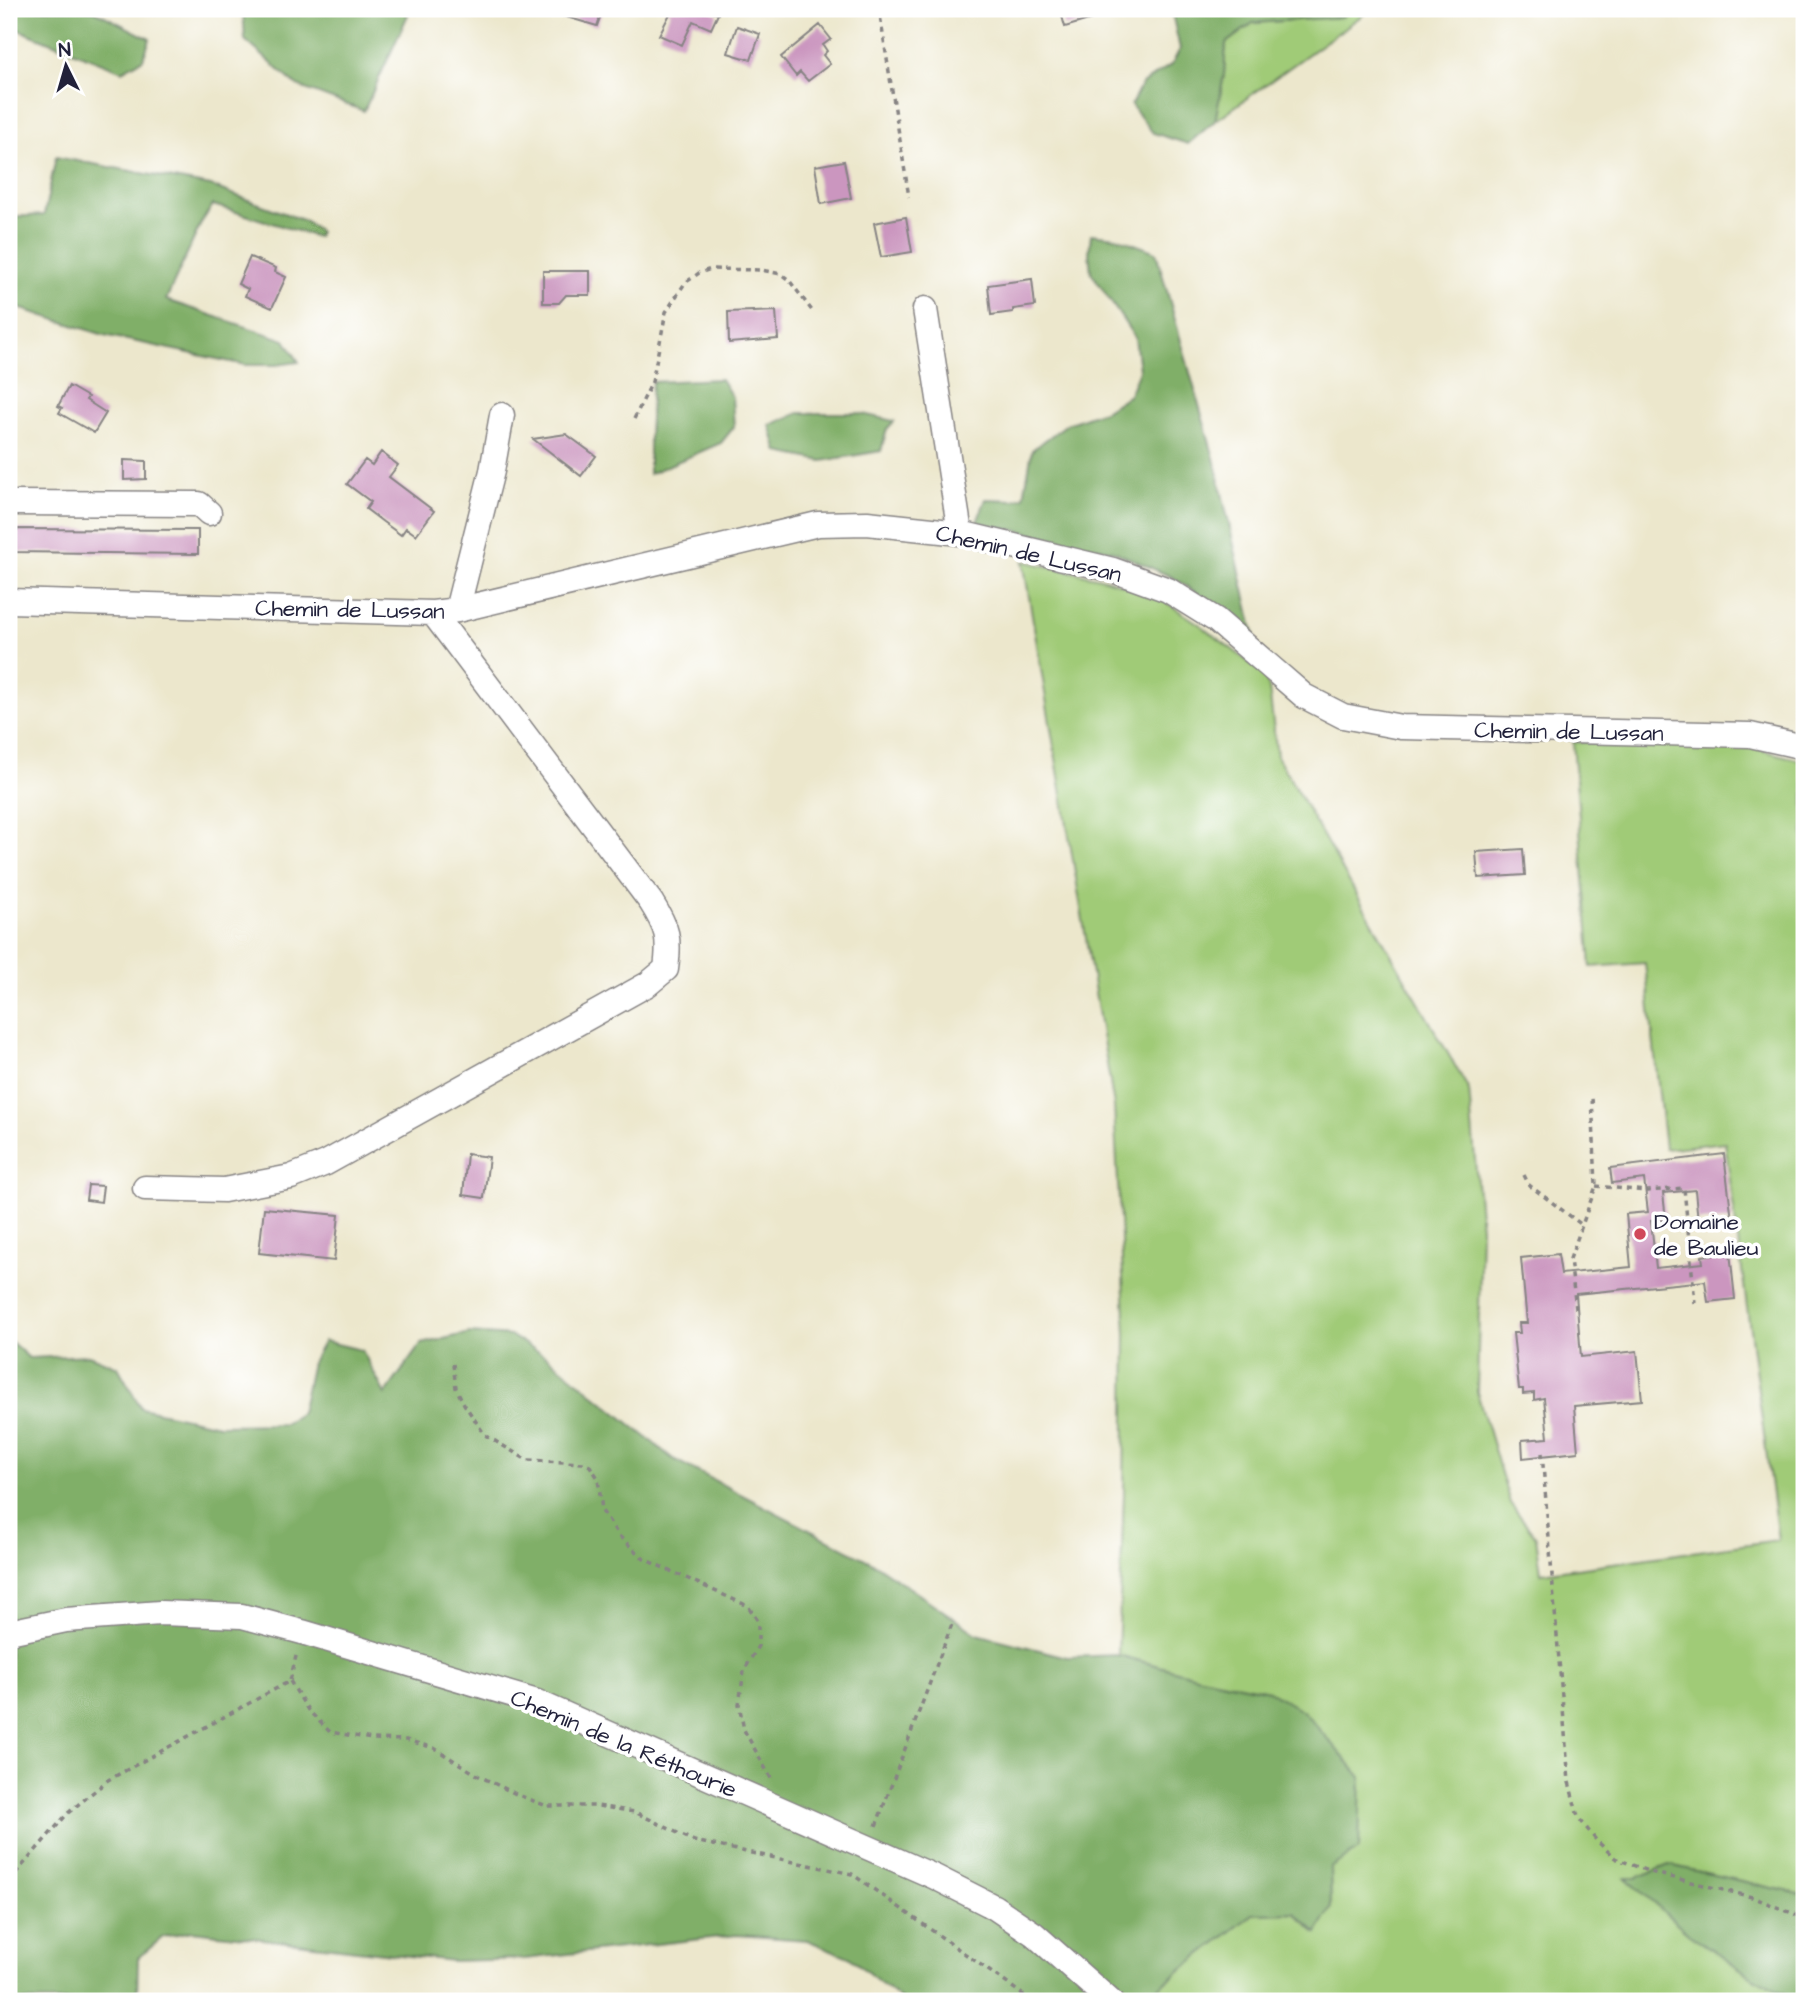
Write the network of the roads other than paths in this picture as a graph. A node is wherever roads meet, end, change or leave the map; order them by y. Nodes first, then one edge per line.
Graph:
1 (925, 309) dead end
2 (502, 415) dead end
3 (9, 503) edge
4 (209, 513) dead end
5 (960, 533) junction
6 (9, 601) edge
7 (457, 610) junction
8 (433, 613) junction
9 (1804, 747) edge
10 (145, 1188) dead end
11 (9, 1632) edge
12 (1110, 2001) edge

1 - 5 street
2 - 7 street
3 - 4 street
5 - 7 street, Chemin de Lussan
5 - 9 street, Chemin de Lussan
6 - 8 street, Chemin de Lussan
7 - 8 street, Chemin de Lussan
8 - 10 street
11 - 12 street, Chemin de la Réthourie

